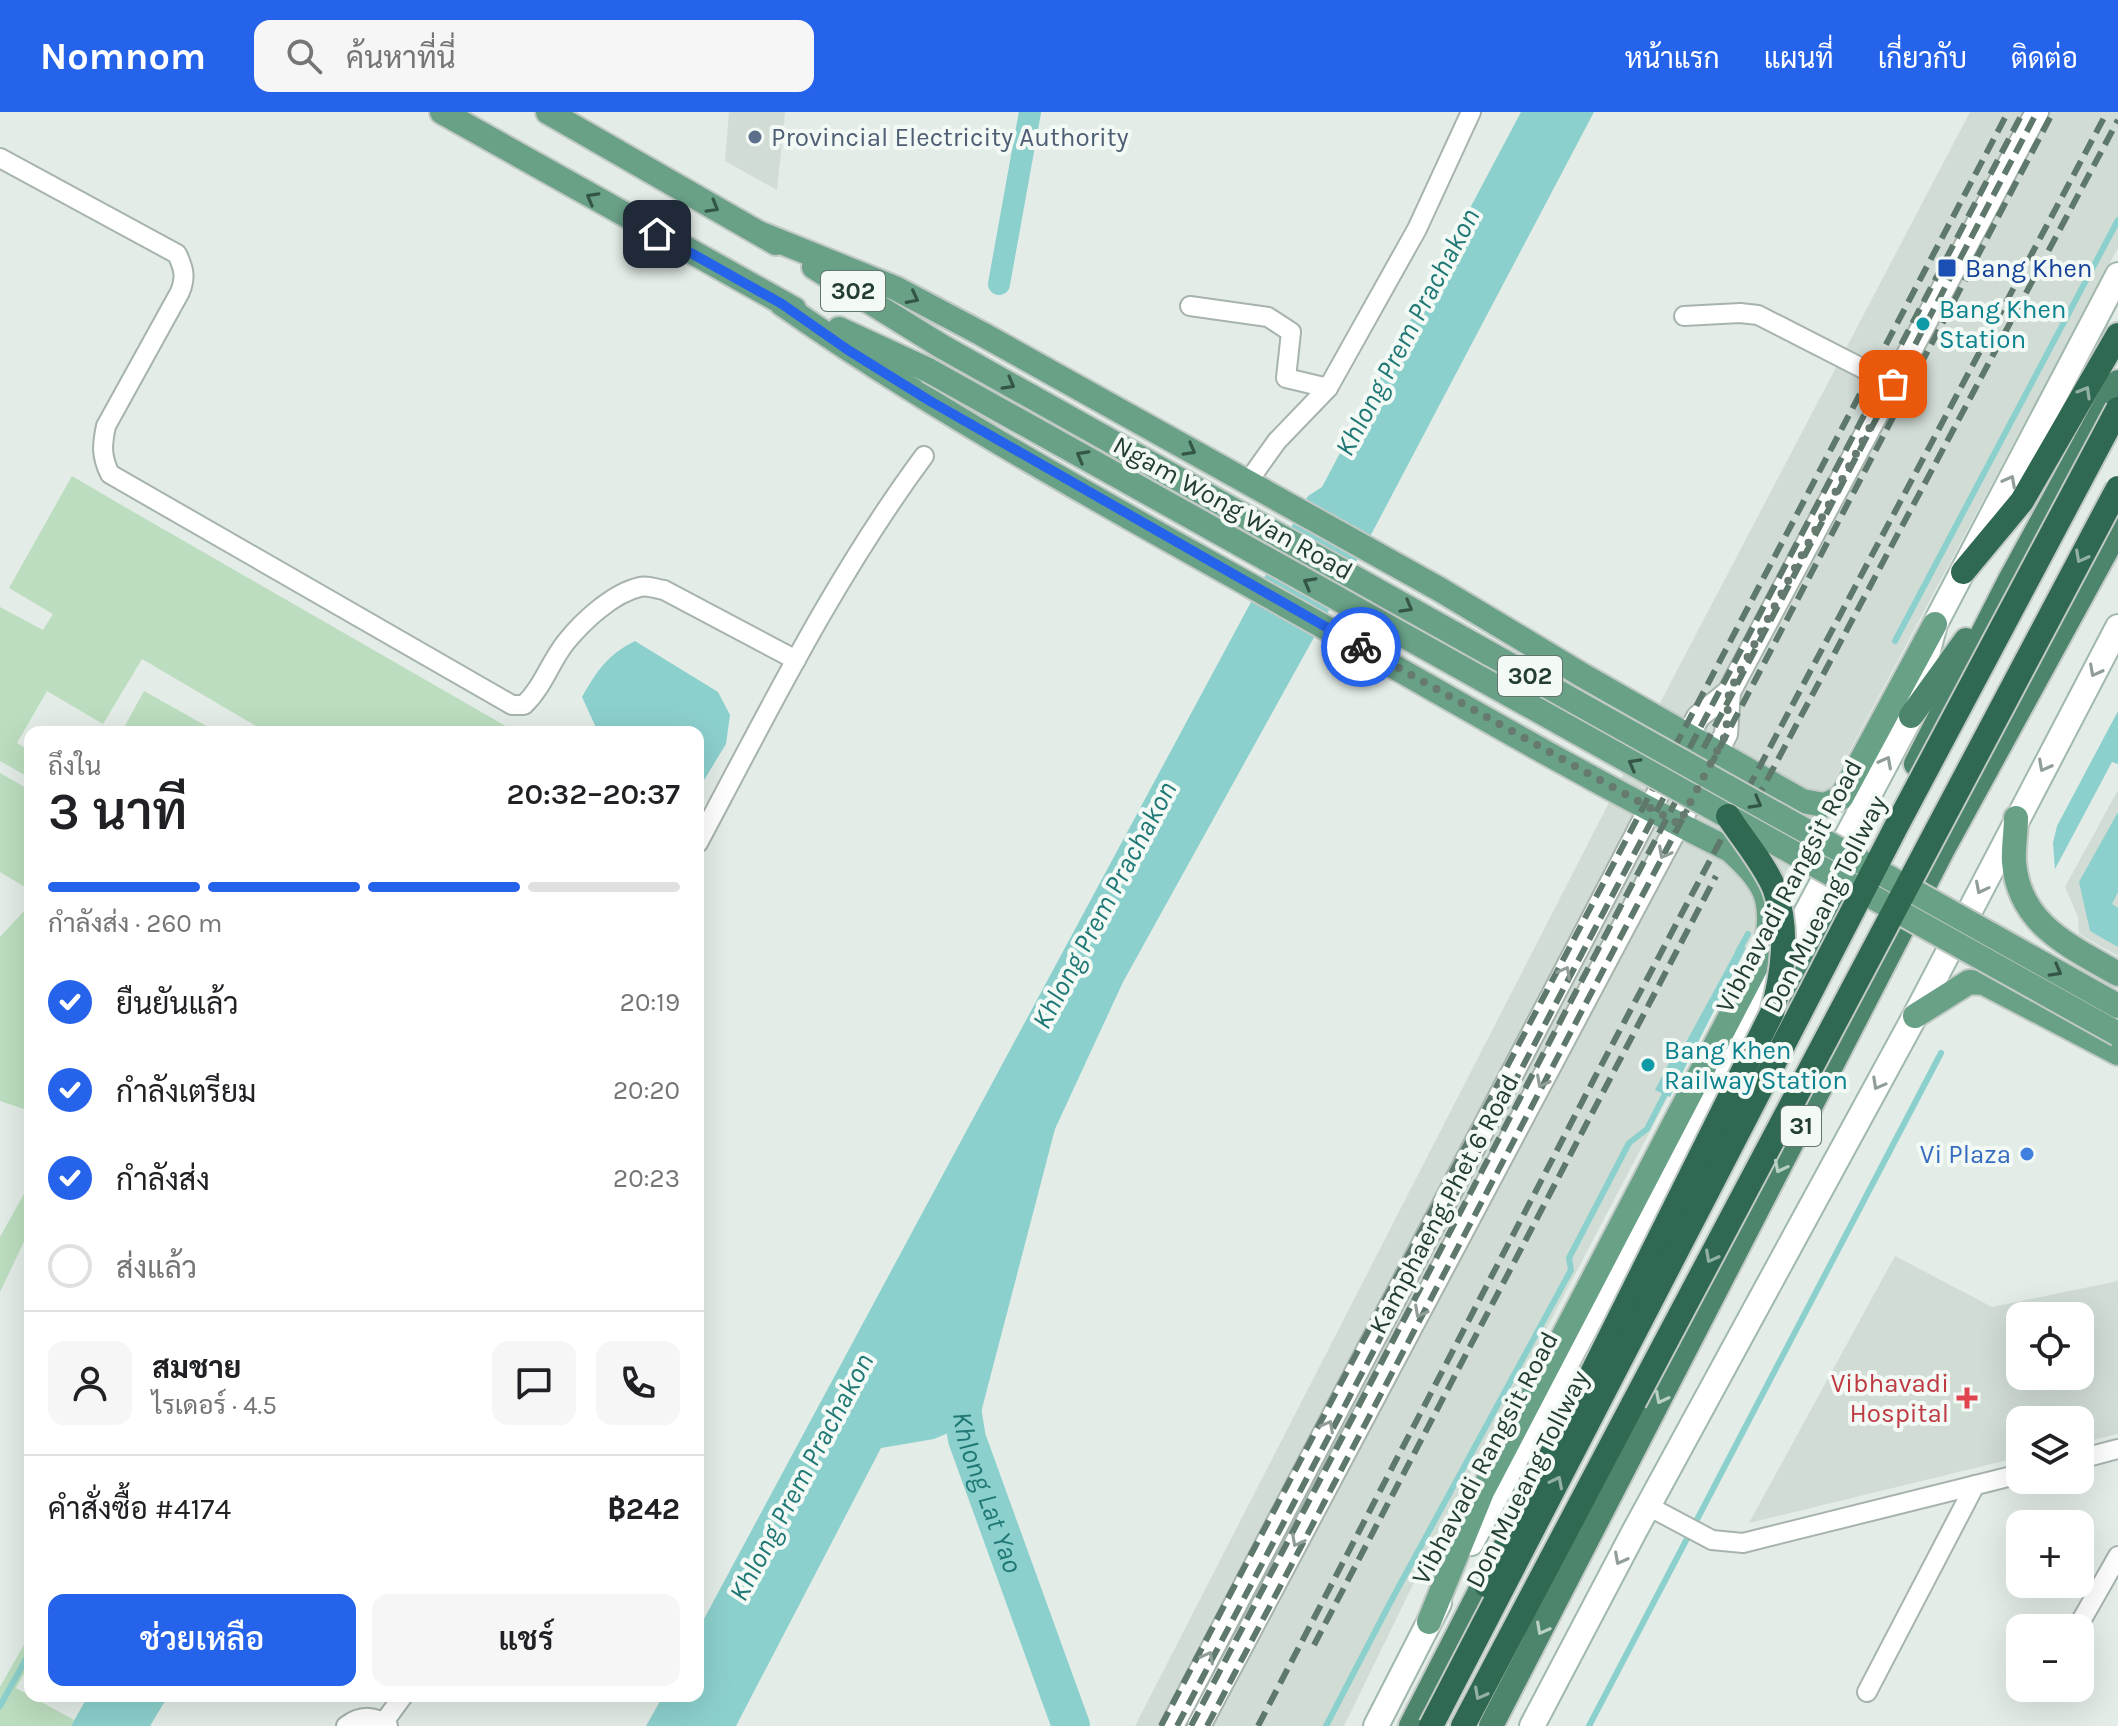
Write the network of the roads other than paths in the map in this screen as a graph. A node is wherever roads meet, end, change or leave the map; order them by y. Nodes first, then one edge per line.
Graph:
1 (442, 112) edge
2 (548, 112) edge
3 (1471, 112) edge
4 (2037, 112) edge
5 (0, 158) edge
6 (764, 235) junction
7 (2118, 275) edge
8 (782, 304) junction
9 (1190, 306) dead end
10 (1684, 316) dead end
11 (2118, 335) edge
12 (2118, 382) edge
13 (1893, 384) junction
14 (1328, 388) junction
15 (2118, 409) edge
16 (924, 456) dead end
17 (1247, 483) junction
18 (2118, 488) edge
19 (2118, 529) edge
20 (1963, 572) junction
21 (2010, 580) junction
22 (1935, 624) junction
23 (2118, 627) edge
24 (796, 660) junction
25 (1582, 675) junction
26 (1729, 692) junction
27 (1911, 716) junction
28 (1688, 736) junction
29 (1540, 748) junction
30 (1716, 752) junction
31 (1650, 808) junction
32 (1728, 816) junction
33 (2016, 818) junction
34 (1679, 824) junction
35 (704, 832) edge
36 (2051, 935) junction
37 (2118, 974) edge
38 (2118, 1006) edge
39 (2034, 1007) junction
40 (1915, 1016) junction
41 (2118, 1034) edge
42 (2118, 1053) edge
43 (2118, 1449) edge
44 (2094, 1455) edge
45 (2006, 1477) edge
46 (1975, 1485) junction
47 (1648, 1506) junction
48 (2118, 1556) edge
49 (2085, 1614) edge
50 (1429, 1622) junction
51 (1867, 1692) dead end
52 (399, 1702) edge
53 (386, 1724) edge
54 (346, 1726) edge
55 (1172, 1726) edge
56 (1199, 1726) edge
57 (1376, 1726) edge
58 (1411, 1726) edge
59 (1422, 1726) edge
60 (1431, 1726) edge
61 (1463, 1726) edge
62 (1491, 1726) edge
63 (1532, 1726) edge

8 -> 1 main road, Ngam Wong Wan Road / 302
2 -> 6 main road, Ngam Wong Wan Road / 302
3 - 14 street
4 - 13 street, Kamphaeng Phet 6 Road
5 - 24 street
6 -> 17 main road
6 -> 38 main road, Ngam Wong Wan Road / 302, bridge
20 -> 7 main road, Vibhavadi Rangsit Road
8 - 29 main road
32 -> 8 main road, Ngam Wong Wan Road / 302, bridge
9 - 14 street
10 - 13 street
20 -> 11 highway
12 - 21 highway
13 - 26 street, Kamphaeng Phet 6 Road
14 - 17 street
60 -> 15 highway, Don Mueang Tollway / 31, bridge
16 - 24 street
17 - 25 main road
18 -> 61 highway, 31, bridge
19 -> 62 highway, 31
20 - 22 main road, Vibhavadi Rangsit Road
21 - 27 highway
21 - 58 highway
22 - 27 main road, Vibhavadi Rangsit Road
22 - 30 main road
23 -> 33 main road, 31
24 - 35 street
25 - 28 main road
25 - 29 main road
26 - 28 street, Kamphaeng Phet 6 Road
26 - 30 street, Kamphaeng Phet 6 Road
50 -> 27 main road, Vibhavadi Rangsit Road
28 - 30 main road
28 - 31 street, Kamphaeng Phet 6 Road
29 - 31 main road
30 - 34 street, Kamphaeng Phet 6 Road
31 - 34 main road
55 -> 31 street, Kamphaeng Phet 6 Road
32 - 41 main road, Ngam Wong Wan Road / 302, bridge
32 - 59 highway, bridge
33 - 36 main road
33 -> 40 main road, 31
34 - 50 main road
34 -> 56 street, Kamphaeng Phet 6 Road
36 - 37 main road
36 - 39 main road
39 - 40 main road
39 - 42 main road
40 -> 47 main road, 31
43 - 44 street
45 - 46 street
46 - 47 street
46 - 51 street
47 -> 63 main road, 31
48 - 49 street
50 - 57 main road, Vibhavadi Rangsit Road
52 - 53 street
53 - 54 street

